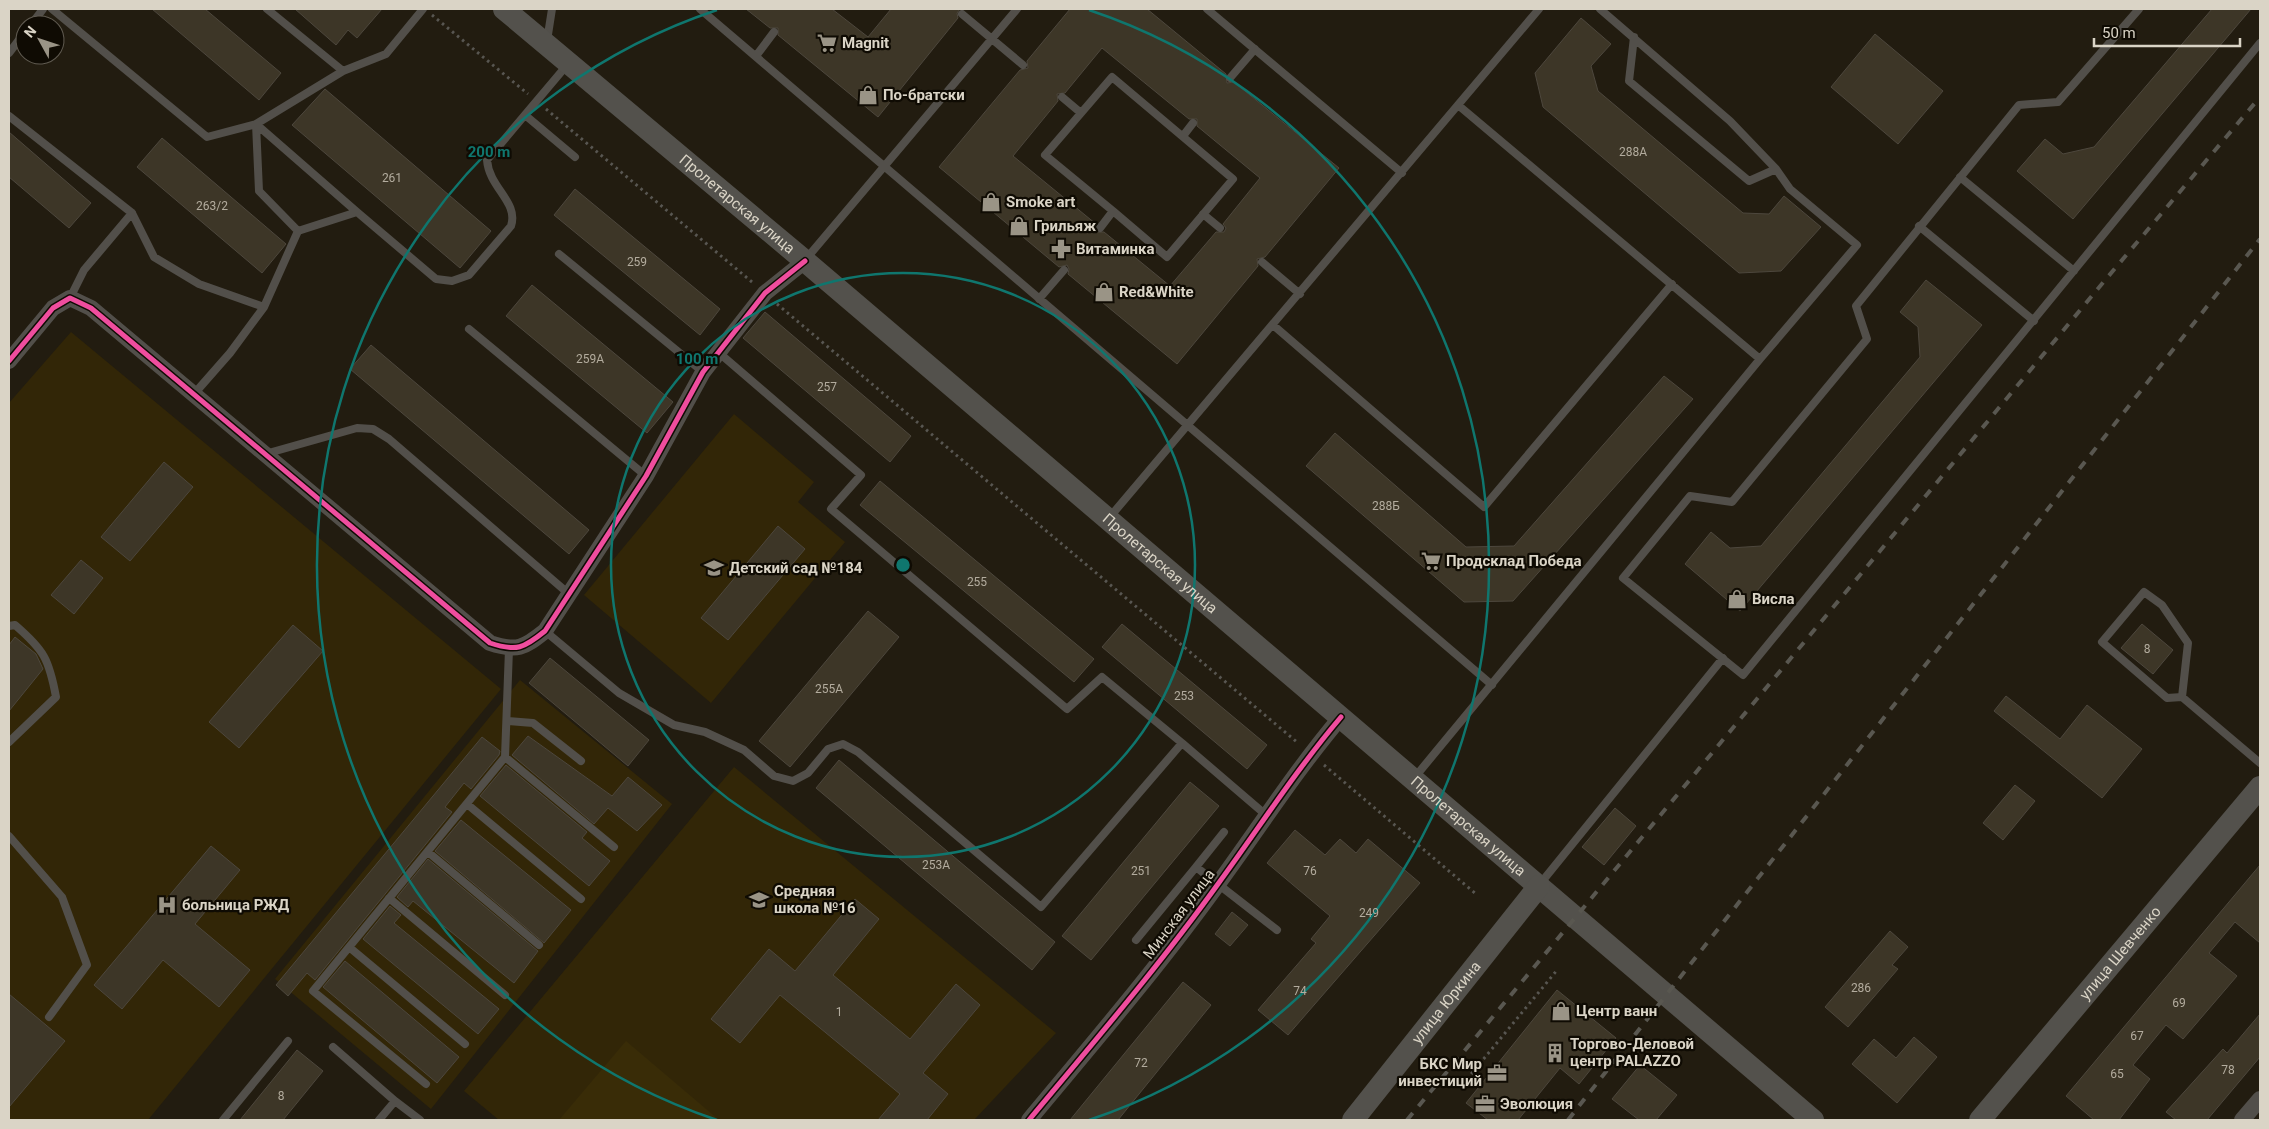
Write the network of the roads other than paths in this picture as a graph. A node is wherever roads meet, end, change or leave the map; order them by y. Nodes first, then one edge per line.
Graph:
1 (52, 9) edge
2 (267, 9) edge
3 (424, 9) edge
4 (504, 9) edge
5 (552, 9) edge
6 (700, 9) edge
7 (1017, 9) edge
8 (1207, 9) edge
9 (1539, 9) edge
10 (1600, 9) edge
11 (2138, 9) edge
12 (962, 14) dead end
13 (774, 32) dead end
14 (1634, 38) junction
15 (992, 39) junction
16 (2260, 42) edge
17 (547, 45) junction
18 (1255, 49) junction
19 (756, 56) junction
20 (568, 63) junction
21 (1023, 65) dead end
22 (343, 71) junction
23 (1230, 78) dead end
24 (1062, 97) dead end
25 (1458, 105) junction
26 (1081, 113) junction
27 (525, 115) junction
28 (9, 116) edge
29 (1193, 123) dead end
30 (256, 124) junction
31 (1182, 136) junction
32 (575, 157) dead end
33 (884, 167) junction
34 (1776, 169) junction
35 (1402, 173) junction
36 (1960, 176) junction
37 (1113, 211) junction
38 (357, 212) junction
39 (132, 213) junction
40 (1203, 214) junction
41 (1919, 226) junction
42 (1100, 228) dead end
43 (1220, 228) dead end
44 (298, 231) junction
45 (559, 254) dead end
46 (805, 260) junction
47 (1262, 262) dead end
48 (1064, 270) dead end
49 (2074, 271) junction
50 (1672, 284) junction
51 (1300, 294) junction
52 (70, 298) junction
53 (1039, 299) junction
54 (264, 307) junction
55 (2034, 320) junction
56 (1273, 325) junction
57 (469, 329) dead end
58 (718, 352) junction
59 (1760, 359) junction
60 (9, 361) edge
61 (703, 372) junction
62 (194, 394) junction
63 (1187, 426) junction
64 (265, 454) junction
65 (646, 476) junction
66 (1108, 520) junction
67 (569, 594) junction
68 (9, 626) edge
69 (545, 631) junction
70 (509, 649) junction
71 (1722, 658) junction
72 (1492, 685) junction
73 (2182, 697) junction
74 (1341, 717) junction
75 (507, 721) junction
76 (9, 742) edge
77 (1182, 743) junction
78 (505, 757) junction
79 (581, 761) dead end
80 (2260, 763) edge
81 (1414, 778) junction
82 (2260, 787) edge
83 (467, 804) junction
84 (1266, 815) junction
85 (1224, 832) dead end
86 (9, 836) edge
87 (614, 847) dead end
88 (428, 852) junction
89 (1196, 867) junction
90 (1218, 884) junction
91 (1539, 886) junction
92 (390, 898) junction
93 (581, 899) dead end
94 (1277, 930) dead end
95 (1136, 940) dead end
96 (539, 945) dead end
97 (349, 946) junction
98 (505, 995) dead end
99 (49, 1017) dead end
100 (288, 1041) dead end
101 (465, 1044) dead end
102 (333, 1047) dead end
103 (426, 1084) dead end
104 (2260, 1099) edge
105 (395, 1101) junction
106 (222, 1120) edge
107 (379, 1120) edge
108 (420, 1120) edge
109 (1029, 1120) edge
110 (1352, 1120) edge
111 (1813, 1120) edge
112 (1980, 1120) edge
113 (2242, 1120) edge

1 - 30 lane
2 - 22 lane
3 - 22 lane
4 - 17 main road, Пролетарская улица
5 - 17 lane
6 - 19 lane
7 - 15 lane
8 - 18 lane
9 - 25 lane
10 - 14 lane
11 - 36 lane
12 - 15 lane
13 - 19 lane
14 - 34 lane
14 - 34 lane
15 - 21 lane
15 - 33 lane
16 - 49 lane
17 - 20 main road, Пролетарская улица
18 - 23 lane
18 - 35 lane
19 - 33 lane
20 - 27 lane
20 - 46 main road, Пролетарская улица
22 - 30 lane
24 - 26 lane
25 - 35 lane
25 - 50 lane
26 - 31 lane
26 - 37 lane
27 - 32 lane
27 - 38 lane
28 - 39 lane
29 - 31 lane
30 - 38 lane
30 - 44 lane
31 - 40 lane
33 - 46 lane
33 - 53 lane
34 - 59 lane
35 - 51 lane
36 - 41 lane
36 - 49 lane
37 - 40 lane
37 - 42 lane
38 - 44 lane
39 - 52 lane
39 - 54 lane
40 - 43 lane
41 - 55 lane
41 - 71 lane
44 - 54 lane
45 - 61 lane
46 - 58 street
46 - 66 main road, Пролетарская улица
47 - 51 lane
48 - 53 lane
49 - 55 lane
50 - 56 lane
50 - 59 lane
51 - 56 lane
52 - 60 street
52 - 62 street
53 - 63 lane
54 - 62 lane
55 - 71 lane
56 - 63 lane
57 - 65 lane
58 - 61 street
58 - 77 lane
59 - 72 lane
61 - 65 street
62 - 64 street
63 - 66 lane
63 - 72 lane
64 - 67 lane
64 - 70 street
65 - 67 street
66 - 74 main road, Пролетарская улица
67 - 69 street
68 - 76 lane
69 - 70 street
69 - 77 lane
70 - 75 lane
71 - 91 lane
72 - 81 lane
73 - 73 lane
73 - 80 lane
74 - 81 main road, Пролетарская улица
74 - 84 street, Минская улица
75 - 78 lane
75 - 79 lane
77 - 84 lane
78 - 83 lane
78 - 87 lane
81 - 91 main road, Пролетарская улица
82 - 112 main road, улица Шевченко
83 - 88 lane
83 - 93 lane
84 - 90 street, Минская улица
85 - 89 lane
86 - 99 lane
88 - 92 lane
88 - 96 lane
89 - 90 lane
89 - 95 lane
90 - 94 lane
90 - 109 street, Минская улица
91 - 110 main road, улица Юркина
91 - 111 main road, Пролетарская улица
92 - 97 lane
92 - 98 lane
97 - 101 lane
97 - 103 lane
100 - 106 lane
102 - 105 lane
104 - 113 street
105 - 107 lane
105 - 108 lane

